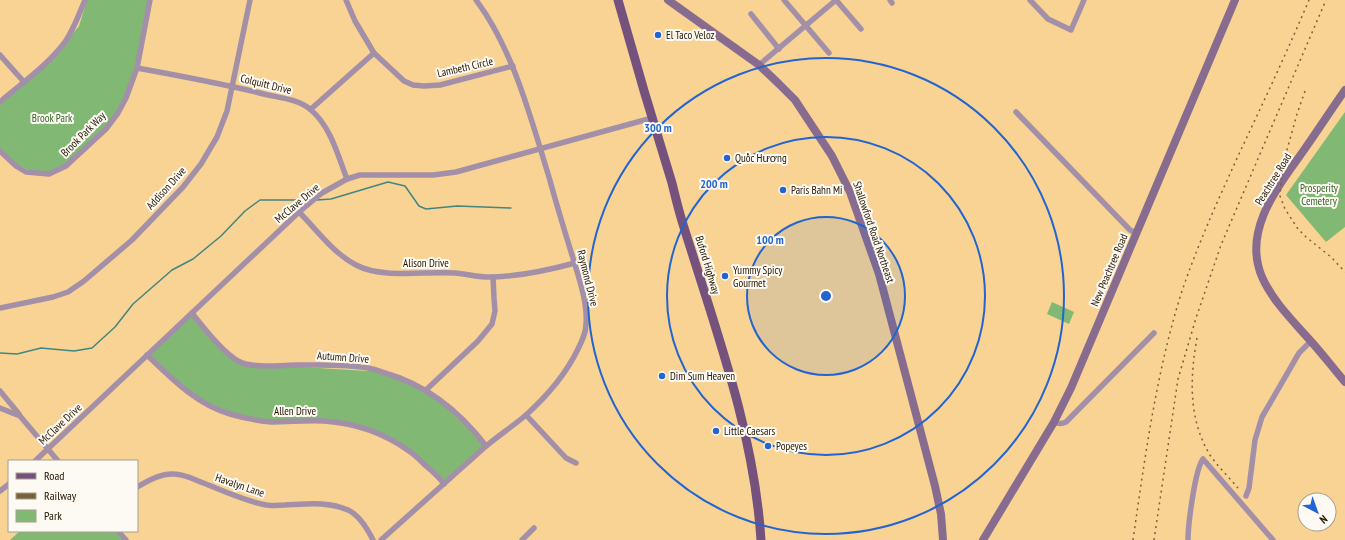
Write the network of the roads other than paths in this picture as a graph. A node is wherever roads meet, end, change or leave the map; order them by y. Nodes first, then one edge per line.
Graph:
1 (85, 0) edge
2 (150, 0) edge
3 (250, 0) edge
4 (346, 0) edge
5 (476, 0) edge
6 (618, 0) edge
7 (668, 0) edge
8 (784, 0) edge
9 (836, 0) edge
10 (1030, 0) edge
11 (1084, 0) edge
12 (1235, 0) edge
13 (751, 14) dead end
14 (806, 26) junction
15 (861, 28) dead end
16 (779, 49) junction
17 (374, 53) junction
18 (829, 53) dead end
19 (0, 55) edge
20 (759, 65) junction
21 (513, 66) junction
22 (137, 68) junction
23 (24, 82) junction
24 (232, 86) junction
25 (1345, 91) edge
26 (0, 102) edge
27 (311, 109) junction
28 (1016, 112) dead end
29 (652, 118) junction
30 (540, 150) junction
31 (0, 151) edge
32 (347, 179) junction
33 (299, 212) junction
34 (1136, 233) junction
35 (575, 263) junction
36 (493, 277) junction
37 (0, 308) edge
38 (192, 313) junction
39 (1154, 333) dead end
40 (1311, 341) junction
41 (147, 355) junction
42 (1345, 382) edge
43 (426, 390) junction
44 (0, 391) edge
45 (0, 408) edge
46 (526, 415) junction
47 (20, 416) junction
48 (1054, 422) junction
49 (486, 446) junction
50 (48, 449) junction
51 (36, 460) edge
52 (57, 460) edge
53 (576, 463) dead end
54 (444, 484) junction
55 (8, 485) edge
56 (138, 486) edge
57 (0, 491) edge
58 (1246, 496) dead end
59 (534, 528) dead end
60 (119, 532) edge
61 (126, 540) edge
62 (373, 540) edge
63 (381, 540) edge
64 (522, 540) edge
65 (761, 540) edge
66 (943, 540) edge
67 (983, 540) edge
68 (1188, 540) edge
69 (1273, 540) edge

1 - 23 street
2 - 22 street, Brook Park Way
3 - 24 street, Addison Drive
4 - 17 street, Lambeth Circle
5 - 21 street, Raymond Drive
6 - 29 main road, Buford Highway
7 - 20 street, Shallowford Road Northeast
8 - 14 street
9 - 14 street
9 - 15 street
10 - 11 street
12 - 34 street, New Peachtree Road
13 - 16 street
14 - 16 street
14 - 18 street
16 - 20 street
17 - 21 street, Lambeth Circle
17 - 27 street
19 - 23 street
20 - 66 street, Shallowford Road Northeast
21 - 30 street, Raymond Drive
22 - 24 street, Colquitt Drive
22 - 31 street, Brook Park Way
23 - 26 street
24 - 27 street, Colquitt Drive
24 - 37 street, Addison Drive
25 - 40 street, Peachtree Road
27 - 32 street, Colquitt Drive
28 - 34 street
29 - 30 street, McClave Drive
29 - 65 main road, Buford Highway
30 - 32 street, McClave Drive
30 - 35 street, Raymond Drive
32 - 33 street, McClave Drive
33 - 36 street, Alison Drive
33 - 38 street, McClave Drive
34 - 48 street, New Peachtree Road
35 - 36 street, Alison Drive
35 - 46 street, Raymond Drive
36 - 43 street
38 - 41 street, McClave Drive
38 - 43 street, Autumn Drive
39 - 48 street
40 - 42 street, Peachtree Road
40 - 58 street
41 - 50 street, McClave Drive
41 - 54 street, Allen Drive
43 - 49 street, Autumn Drive
44 - 47 street
45 - 47 street
46 - 49 street, Raymond Drive
46 - 53 street
47 - 50 street
48 - 67 street, New Peachtree Road
49 - 54 street, Raymond Drive
50 - 51 street, McClave Drive
50 - 52 street
54 - 63 street, Raymond Drive
55 - 57 street
56 - 62 street, Havalyn Lane
59 - 64 street
60 - 61 street
68 - 69 street

